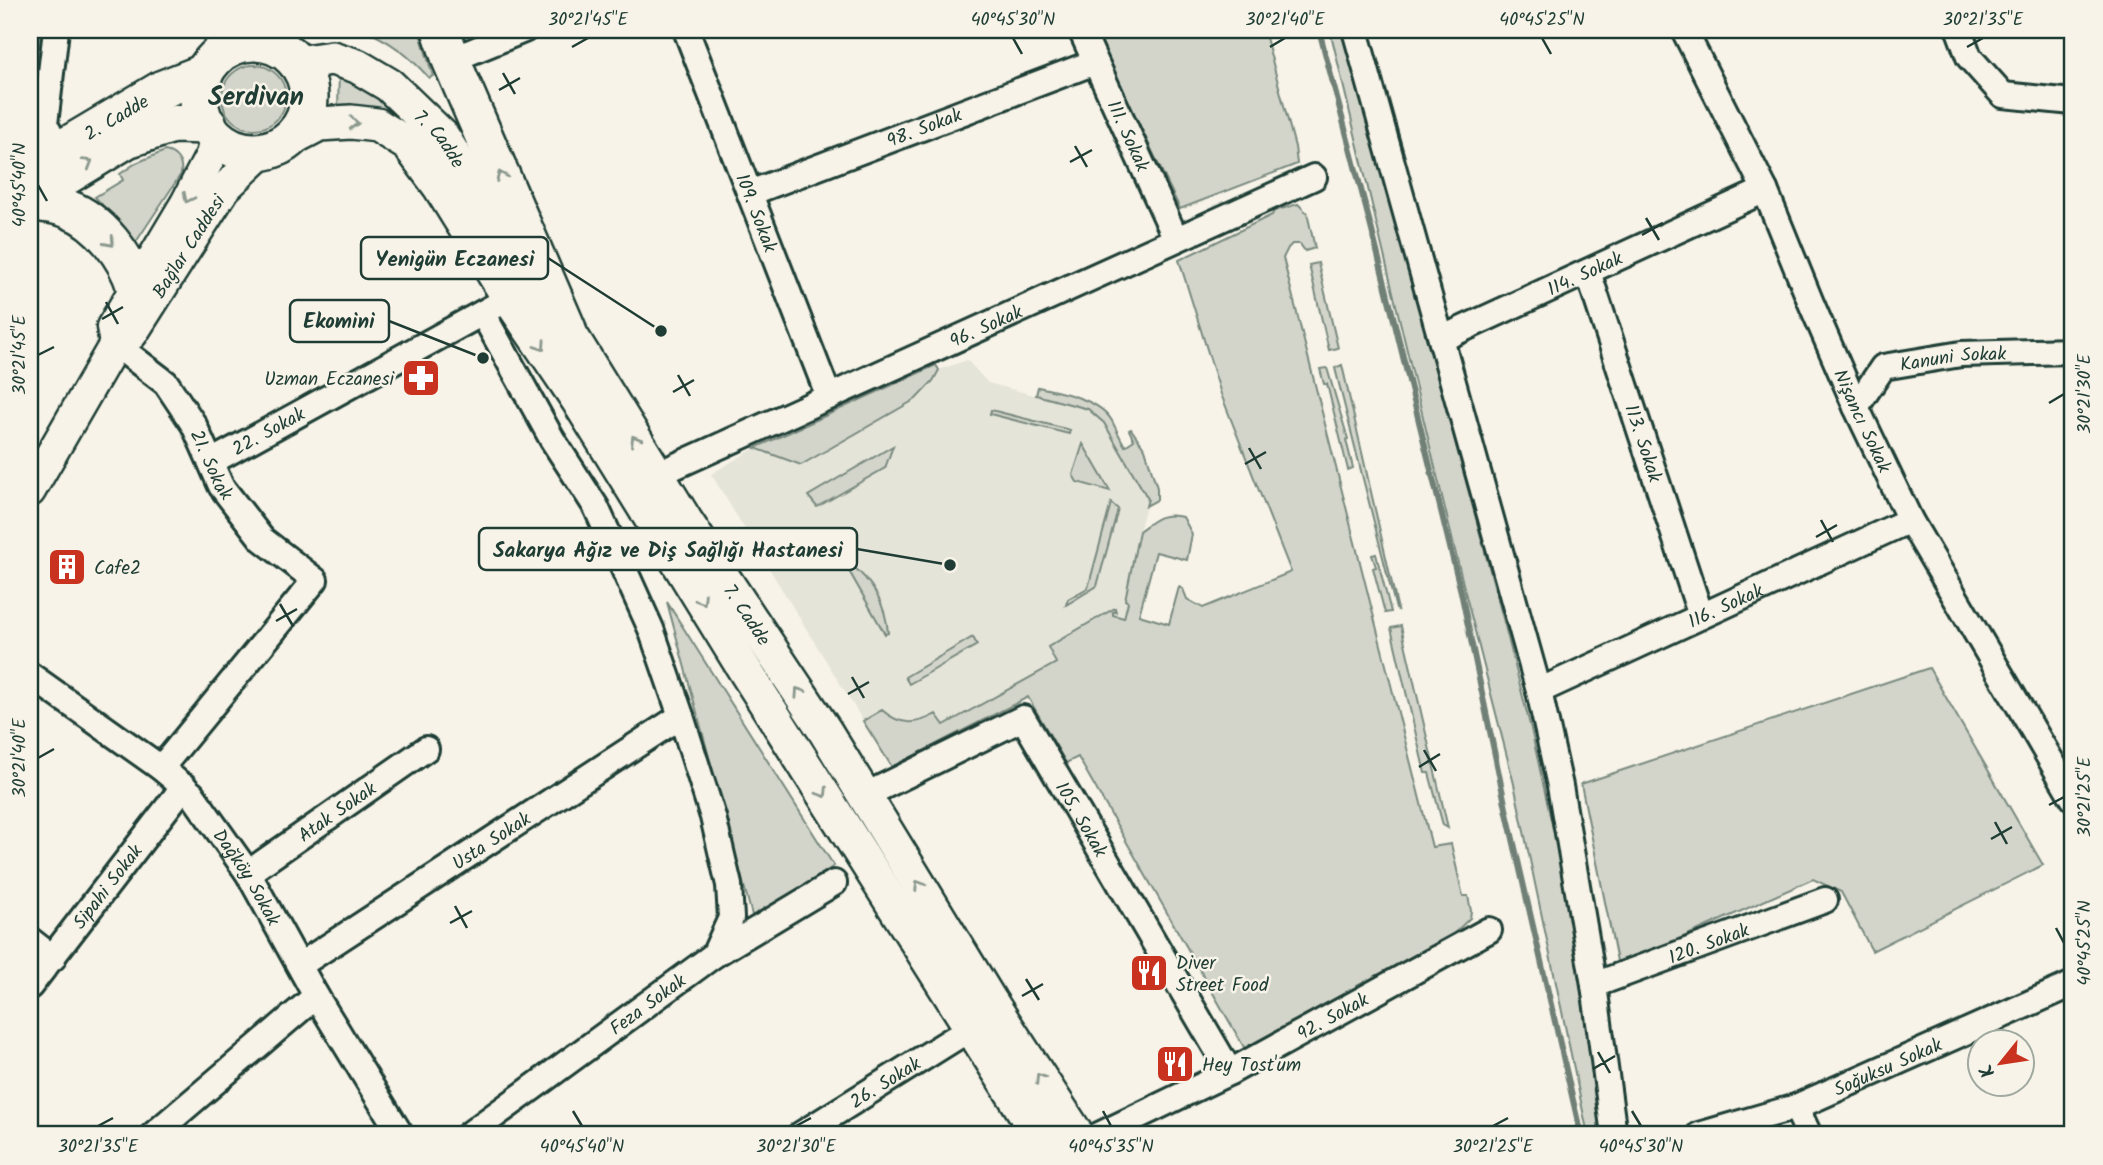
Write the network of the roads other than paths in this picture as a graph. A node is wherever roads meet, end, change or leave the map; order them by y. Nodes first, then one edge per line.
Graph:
1 (56, 30) edge
2 (524, 30) edge
3 (686, 30) edge
4 (1081, 30) edge
5 (1354, 30) edge
6 (1684, 30) edge
7 (1962, 34) edge
8 (446, 45) edge
9 (297, 51) edge
10 (218, 52) edge
11 (1096, 62) junction
12 (2073, 102) edge
13 (38, 112) edge
14 (212, 131) junction
15 (277, 145) junction
16 (44, 160) edge
17 (1314, 177) dead end
18 (1765, 190) junction
19 (750, 193) junction
20 (30, 200) edge
21 (1175, 239) junction
22 (1588, 272) junction
23 (136, 288) junction
24 (496, 306) junction
25 (567, 329) junction
26 (1441, 339) junction
27 (115, 344) junction
28 (2073, 351) edge
29 (829, 397) junction
30 (1856, 407) junction
31 (211, 462) junction
32 (656, 475) junction
33 (30, 491) edge
34 (1910, 520) junction
35 (1701, 616) junction
36 (30, 675) edge
37 (1539, 691) junction
38 (681, 716) junction
39 (426, 749) dead end
40 (161, 768) junction
41 (184, 786) junction
42 (864, 796) junction
43 (2073, 798) edge
44 (248, 873) junction
45 (834, 883) dead end
46 (1825, 900) dead end
47 (1489, 930) dead end
48 (30, 940) edge
49 (714, 955) junction
50 (53, 958) junction
51 (300, 965) junction
52 (2073, 984) edge
53 (1594, 985) junction
54 (30, 986) edge
55 (316, 996) junction
56 (971, 1028) junction
57 (1230, 1072) junction
58 (1796, 1107) junction
59 (153, 1135) edge
60 (401, 1135) edge
61 (467, 1135) edge
62 (800, 1135) edge
63 (1039, 1135) edge
64 (1077, 1135) edge
65 (1099, 1135) edge
66 (1614, 1135) edge
67 (1699, 1135) edge
68 (1809, 1135) edge

1 - 13 street
2 - 8 street
3 - 19 street, 109. Sokak
4 - 11 street, 111. Sokak
5 - 26 street
6 - 18 street, Nişancı Sokak
7 - 12 street
25 -> 8 main road
9 - 10 main road
9 - 15 main road
9 - 25 main road, 7. Cadde
10 - 14 main road
10 - 16 main road, 2. Cadde
11 - 19 street, 98. Sokak
11 - 21 street, 111. Sokak
13 - 16 street
14 - 15 main road
20 -> 14 main road, 2. Cadde
14 -> 23 street, Bağlar Caddesi
15 -> 24 main road, 7. Cadde
15 - 27 street, Bağlar Caddesi
17 - 21 street, 96. Sokak
18 - 22 street, 114. Sokak
18 - 30 street, Nişancı Sokak
19 - 29 street, 109. Sokak
20 -> 23 main road
21 - 29 street, 96. Sokak
22 - 26 street, 114. Sokak
22 - 35 street, 113. Sokak
23 - 27 street, Bağlar Caddesi
24 - 31 street, 22. Sokak
24 - 38 street
24 -> 56 main road, 7. Cadde
32 -> 25 main road, 7. Cadde
26 - 37 street
27 - 31 street, 21. Sokak
27 - 33 street, Bağlar Caddesi
28 - 30 street, Kanuni Sokak
29 - 32 street, 96. Sokak
30 - 34 street, Nişancı Sokak
31 - 40 street, 21. Sokak
42 -> 32 main road, 7. Cadde
34 - 35 street, 116. Sokak
34 - 43 street, Nişancı Sokak
35 - 37 street, 116. Sokak
36 - 40 street, Dağköy Sokak
37 - 53 street
38 - 49 street
38 - 51 street, Usta Sokak
39 - 44 street, Atak Sokak
40 - 41 street, Dağköy Sokak
41 - 44 street, Dağköy Sokak
41 - 50 street, Sipahi Sokak
42 - 57 street, 105. Sokak
64 -> 42 main road, 7. Cadde
44 - 51 street, Dağköy Sokak
45 - 49 street, Feza Sokak
46 - 53 street, 120. Sokak
47 - 57 street, 92. Sokak
48 - 50 street
49 - 61 street, Feza Sokak
50 - 54 street, Sipahi Sokak
51 - 55 street, Dağköy Sokak
52 - 58 street, Soğuksu Sokak
53 - 66 street
55 - 59 street
55 - 60 street, Dağköy Sokak
56 - 62 street, 26. Sokak
56 - 63 main road, 7. Cadde
57 - 65 street, 92. Sokak
58 - 67 street, Soğuksu Sokak
58 - 68 street

